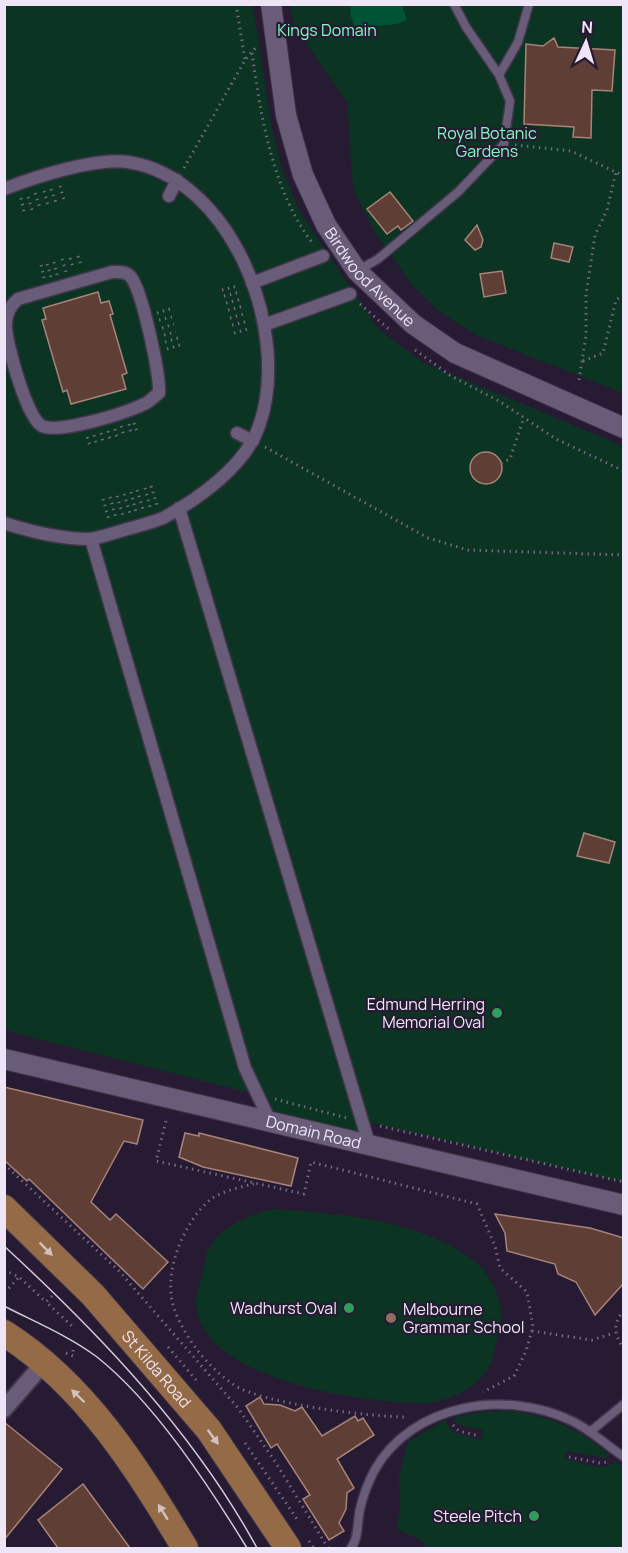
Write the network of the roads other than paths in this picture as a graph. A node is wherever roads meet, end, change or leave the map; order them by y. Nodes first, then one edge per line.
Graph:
1 (454, 4) edge
2 (529, 4) edge
3 (273, 14) edge
4 (499, 75) junction
5 (177, 180) junction
6 (4, 189) edge
7 (169, 196) dead end
8 (323, 256) dead end
9 (357, 272) junction
10 (252, 283) junction
11 (350, 294) road end
12 (9, 311) joint
13 (264, 325) junction
14 (624, 428) edge
15 (237, 433) dead end
16 (253, 441) junction
17 (178, 508) junction
18 (4, 523) edge
19 (91, 539) junction
20 (4, 1059) edge
21 (270, 1121) junction
22 (369, 1144) junction
23 (624, 1204) edge
24 (4, 1208) edge
25 (4, 1333) edge
26 (44, 1364) junction
27 (624, 1404) edge
28 (4, 1409) edge
29 (591, 1431) junction
30 (624, 1457) edge
31 (185, 1548) edge
32 (288, 1548) edge
33 (351, 1548) edge

1 - 4 lane
2 - 4 lane
3 - 9 street, Birdwood Avenue
4 - 9 lane
5 - 6 street
5 - 7 street
5 - 10 street
8 - 10 street
9 - 14 street, Birdwood Avenue
10 - 13 street
11 - 13 street
12 - 12 street
13 - 16 street
15 - 16 street
16 - 17 street
17 - 19 street
17 - 22 street
18 - 19 street
19 - 21 street
20 - 21 street, Domain Road
21 - 22 street, Domain Road
22 - 23 street, Domain Road
24 -> 32 main road, St Kilda Road
25 - 26 main road
26 - 28 street
31 -> 26 main road
27 - 29 lane
29 - 30 lane
29 - 33 lane

